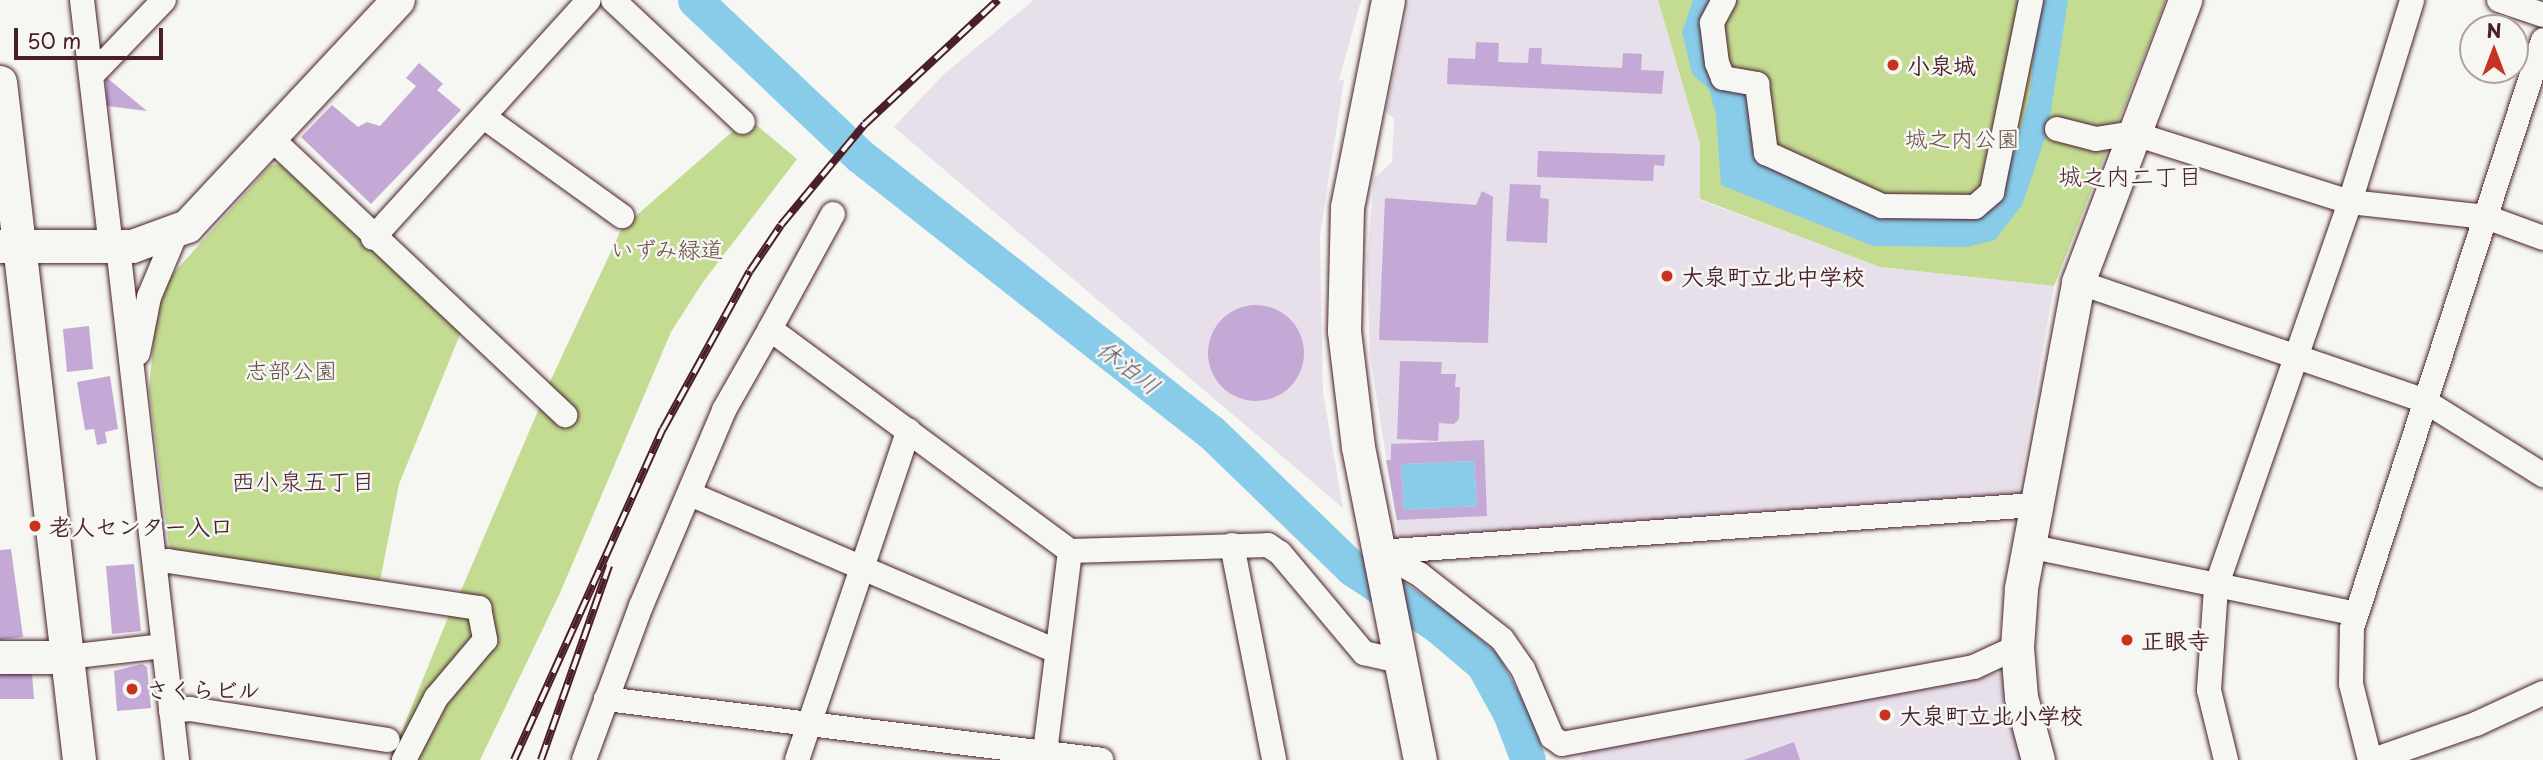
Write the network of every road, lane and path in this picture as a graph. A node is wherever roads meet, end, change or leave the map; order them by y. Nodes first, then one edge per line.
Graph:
1 (82, 0) edge
2 (164, 0) edge
3 (398, 0) edge
4 (589, 0) edge
5 (613, 0) edge
6 (1388, 0) edge
7 (1724, 0) edge
8 (2031, 0) edge
9 (2185, 0) edge
10 (2412, 0) edge
11 (2499, 0) edge
12 (2543, 15) edge
13 (2543, 40) edge
14 (94, 73) junction
15 (0, 82) edge
16 (484, 117) junction
17 (743, 122) dead end
18 (2057, 129) dead end
19 (2132, 133) junction
20 (272, 139) junction
21 (2350, 202) junction
22 (833, 214) dead end
23 (622, 216) dead end
24 (2486, 217) junction
25 (176, 233) junction
26 (373, 238) junction
27 (2543, 238) edge
28 (10, 246) edge
29 (114, 247) junction
30 (2078, 282) junction
31 (770, 329) junction
32 (2294, 355) junction
33 (135, 385) junction
34 (2424, 400) junction
35 (565, 415) dead end
36 (909, 430) junction
37 (2543, 475) edge
38 (690, 494) junction
39 (2035, 505) junction
40 (1233, 545) junction
41 (2028, 546) junction
42 (1070, 551) junction
43 (1381, 562) junction
44 (155, 564) junction
45 (862, 568) junction
46 (2216, 587) junction
47 (2356, 614) junction
48 (163, 646) junction
49 (2017, 647) junction
50 (1057, 651) junction
51 (0, 657) edge
52 (66, 657) junction
53 (1399, 661) junction
54 (2543, 693) edge
55 (606, 699) junction
56 (171, 711) junction
57 (809, 724) junction
58 (388, 740) dead end
59 (1045, 757) edge
60 (1413, 759) edge
61 (79, 760) edge
62 (177, 760) edge
63 (404, 760) edge
64 (584, 760) edge
65 (797, 760) edge
66 (1101, 760) edge
67 (1274, 760) edge
68 (2038, 760) edge
69 (2226, 760) edge
70 (2371, 760) edge

1 - 14 street
2 - 14 street
3 - 20 street
4 - 16 street
5 - 17 street
6 - 43 street
7 - 8 street
9 - 19 street
10 - 21 street
11 - 12 street
13 - 24 street
14 - 29 street
15 - 28 street
16 - 23 street
16 - 26 street
18 - 19 street
19 - 21 street
19 - 30 street
20 - 25 street
20 - 26 street
21 - 24 street
21 - 32 street
22 - 31 street
24 - 27 street
24 - 34 street
25 - 29 street
25 - 33 street
26 - 35 street
28 - 29 street
28 - 52 street
29 - 33 street
30 - 32 street
30 - 39 street
31 - 36 street
31 - 38 street
32 - 34 street
32 - 46 street
33 - 44 street
34 - 37 street
34 - 47 street
36 - 42 street
36 - 45 street
38 - 45 street
38 - 55 street
39 - 41 street
39 - 43 street
40 - 42 street
40 - 53 street
40 - 67 street
41 - 46 street
41 - 49 street
42 - 50 street
43 - 49 street
43 - 53 street
44 - 48 street
44 - 63 street
45 - 50 street
45 - 57 street
46 - 47 street
46 - 69 street
47 - 70 street
48 - 52 street
48 - 56 street
49 - 68 street
50 - 59 street
51 - 52 street
52 - 61 street
53 - 60 street
54 - 70 street
55 - 57 street
55 - 64 street
56 - 58 street
56 - 62 street
57 - 59 street
57 - 65 street
59 - 66 street

